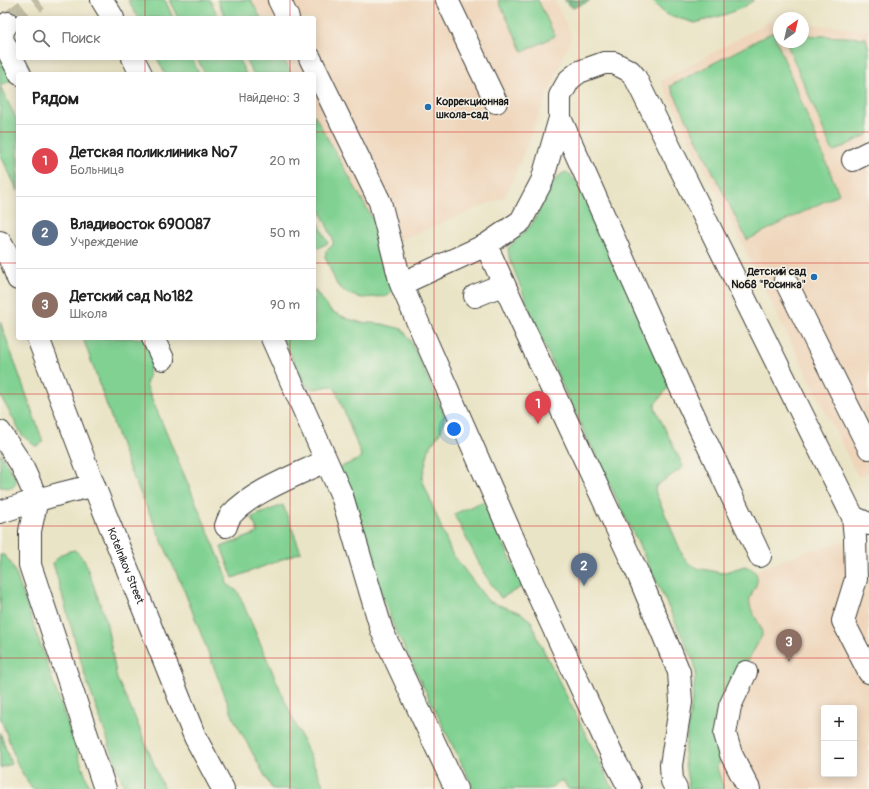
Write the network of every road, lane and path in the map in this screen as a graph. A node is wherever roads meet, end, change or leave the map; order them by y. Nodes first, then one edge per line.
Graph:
1 (102, 0) edge
2 (279, 0) edge
3 (447, 0) edge
4 (112, 16) edge
5 (287, 16) edge
6 (8, 24) tunnel mouth
7 (134, 60) edge
8 (311, 60) edge
9 (19, 72) edge
10 (140, 72) edge
11 (496, 102) dead end
12 (560, 118) junction
13 (0, 242) edge
14 (486, 245) junction
15 (16, 274) edge
16 (785, 280) dead end
17 (401, 284) junction
18 (504, 284) junction
19 (475, 296) dead end
20 (39, 340) edge
21 (153, 340) edge
22 (273, 340) edge
23 (163, 359) dead end
24 (0, 432) edge
25 (869, 448) edge
26 (326, 461) junction
27 (94, 486) junction
28 (37, 500) junction
29 (0, 512) edge
30 (861, 520) edge
31 (226, 526) dead end
32 (760, 556) dead end
33 (746, 672) dead end
34 (869, 672) edge
35 (105, 789) edge
36 (223, 789) edge
37 (456, 789) edge
38 (630, 789) edge
39 (676, 789) edge
40 (749, 789) edge

1 - 4 main road
2 - 5 main road
3 - 11 main road
6 - 9 main road
7 - 10 main road
8 - 17 main road
12 - 14 main road
12 - 30 main road
12 - 32 main road
13 - 15 main road
14 - 17 main road
14 - 18 main road
16 - 25 main road
17 - 38 main road
18 - 19 main road
18 - 39 main road
20 - 27 main road, Kotelnikov Street
21 - 23 main road
22 - 26 main road
24 - 28 main road
26 - 31 main road
26 - 37 main road
27 - 28 main road
27 - 36 main road, Kotelnikov Street
28 - 29 main road
28 - 35 main road
30 - 34 main road
33 - 40 main road

